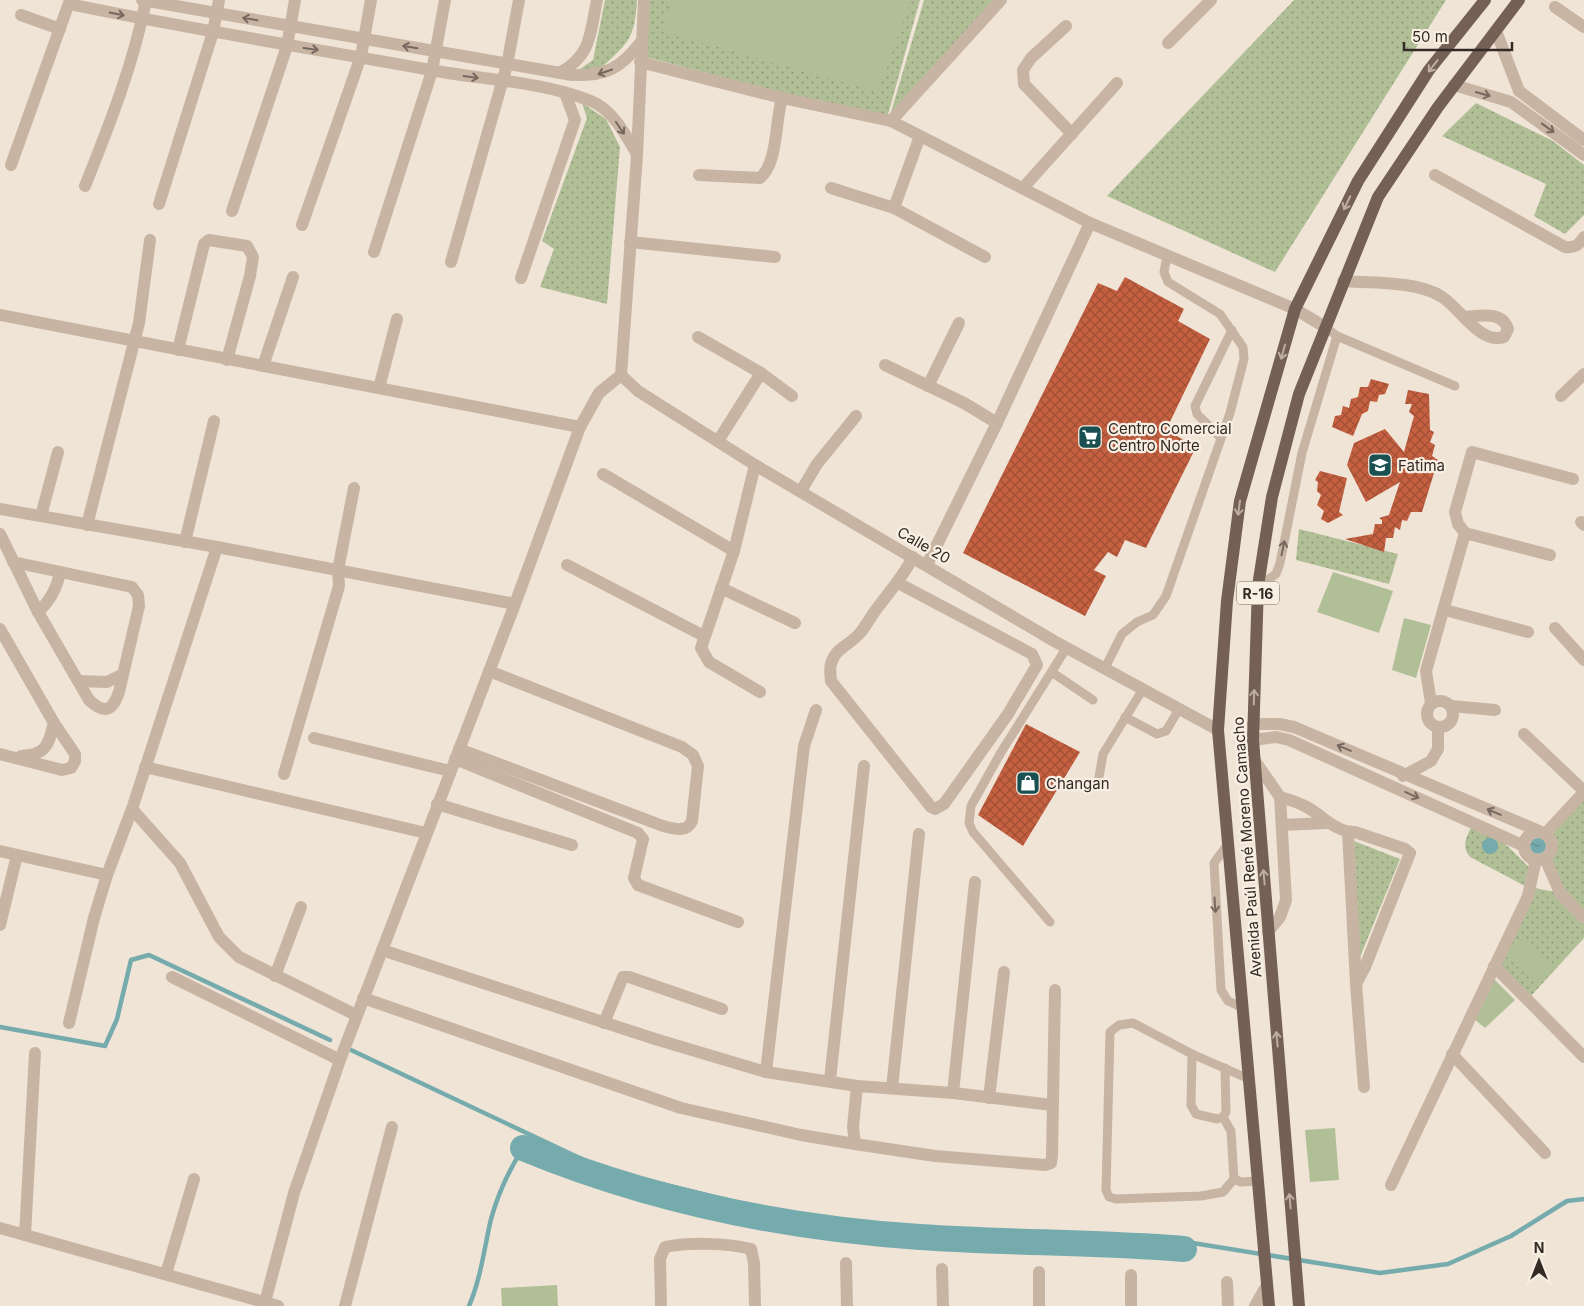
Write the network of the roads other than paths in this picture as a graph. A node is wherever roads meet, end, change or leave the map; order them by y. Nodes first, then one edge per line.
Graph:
1 (144, 0) edge
2 (295, 0) edge
3 (371, 0) edge
4 (445, 0) edge
5 (519, 0) edge
6 (597, 0) edge
7 (644, 0) edge
8 (1001, 0) edge
9 (1211, 0) edge
10 (1485, 0) edge
11 (1519, 0) edge
12 (70, 2) edge
13 (218, 6) edge
14 (1555, 7) dead end
15 (21, 15) dead end
16 (142, 19) junction
17 (290, 26) junction
18 (1066, 26) dead end
19 (1584, 27) edge
20 (60, 29) junction
21 (1496, 31) junction
22 (212, 32) junction
23 (364, 39) junction
24 (641, 42) junction
25 (1168, 42) dead end
26 (287, 46) junction
27 (435, 50) junction
28 (361, 56) junction
29 (640, 62) junction
30 (507, 65) junction
31 (432, 71) junction
32 (559, 73) junction
33 (503, 81) junction
34 (1117, 83) dead end
35 (1454, 85) junction
36 (565, 93) junction
37 (782, 98) junction
38 (891, 121) junction
39 (1072, 134) junction
40 (920, 136) junction
41 (1584, 140) edge
42 (637, 155) junction
43 (1584, 155) edge
44 (11, 164) dead end
45 (699, 175) dead end
46 (1435, 175) dead end
47 (86, 186) dead end
48 (831, 188) dead end
49 (1023, 188) junction
50 (159, 204) dead end
51 (894, 208) junction
52 (232, 211) dead end
53 (1090, 223) junction
54 (302, 225) dead end
55 (1584, 237) edge
56 (150, 240) dead end
57 (630, 242) junction
58 (374, 252) dead end
59 (1167, 256) junction
60 (775, 257) dead end
61 (985, 257) dead end
62 (451, 262) dead end
63 (293, 278) dead end
64 (521, 278) dead end
65 (1343, 281) junction
66 (1295, 309) junction
67 (0, 315) edge
68 (1464, 317) dead end
69 (397, 319) dead end
70 (959, 323) dead end
71 (1325, 327) junction
72 (1232, 330) junction
73 (1337, 336) junction
74 (698, 337) dead end
75 (135, 340) junction
76 (178, 350) junction
77 (227, 360) junction
78 (884, 365) dead end
79 (263, 366) junction
80 (761, 373) junction
81 (1584, 374) edge
82 (620, 375) junction
83 (928, 386) junction
84 (1455, 386) dead end
85 (379, 388) junction
86 (792, 396) dead end
87 (1561, 396) dead end
88 (856, 416) dead end
89 (214, 420) dead end
90 (997, 423) junction
91 (580, 427) junction
92 (1220, 437) junction
93 (718, 441) junction
94 (58, 452) dead end
95 (755, 465) junction
96 (603, 474) dead end
97 (1573, 480) dead end
98 (354, 488) dead end
99 (801, 491) junction
100 (0, 509) edge
101 (41, 516) junction
102 (87, 525) junction
103 (1465, 533) junction
104 (0, 534) edge
105 (185, 542) junction
106 (218, 547) junction
107 (734, 551) junction
108 (1550, 555) dead end
109 (913, 557) junction
110 (14, 562) junction
111 (927, 565) junction
112 (567, 566) dead end
113 (338, 570) junction
114 (60, 572) junction
115 (898, 583) junction
116 (1258, 586) junction
117 (721, 588) junction
118 (516, 604) junction
119 (1445, 610) junction
120 (38, 612) junction
121 (795, 624) dead end
122 (1555, 628) dead end
123 (0, 629) edge
124 (1528, 632) dead end
125 (704, 636) junction
126 (1067, 647) junction
127 (1584, 660) edge
128 (1105, 668) junction
129 (489, 670) junction
130 (1053, 673) junction
131 (123, 674) junction
132 (79, 681) junction
133 (1143, 689) junction
134 (760, 692) dead end
135 (1093, 700) dead end
136 (1431, 704) junction
137 (1451, 706) junction
138 (1179, 709) junction
139 (816, 710) dead end
140 (1495, 710) dead end
141 (1125, 717) junction
142 (54, 723) junction
143 (1253, 724) junction
144 (1438, 728) junction
145 (1218, 730) junction
146 (1524, 734) dead end
147 (314, 738) dead end
148 (1253, 740) junction
149 (0, 754) edge
150 (13, 757) junction
151 (454, 760) junction
152 (1254, 760) junction
153 (864, 766) dead end
154 (146, 768) junction
155 (284, 774) dead end
156 (1404, 774) junction
157 (1098, 783) dead end
158 (1395, 787) junction
159 (1584, 792) edge
160 (1280, 797) junction
161 (437, 804) junction
162 (132, 810) junction
163 (1327, 823) junction
164 (1282, 825) junction
165 (1348, 832) junction
166 (1542, 832) junction
167 (426, 833) junction
168 (919, 834) dead end
169 (1228, 844) junction
170 (572, 845) dead end
171 (1524, 846) junction
172 (0, 851) edge
173 (17, 855) junction
174 (1541, 859) junction
175 (107, 875) junction
176 (974, 882) dead end
177 (301, 907) dead end
178 (1584, 918) edge
179 (738, 922) dead end
180 (1050, 922) dead end
181 (0, 925) edge
182 (1268, 932) junction
183 (382, 950) junction
184 (1494, 966) junction
185 (1004, 972) dead end
186 (275, 976) junction
187 (172, 977) dead end
188 (1356, 984) junction
189 (1055, 990) dead end
190 (363, 998) junction
191 (1243, 1008) junction
192 (722, 1009) dead end
193 (356, 1015) junction
194 (69, 1023) dead end
195 (604, 1023) junction
196 (35, 1052) dead end
197 (1192, 1054) junction
198 (1452, 1054) junction
199 (1584, 1057) edge
200 (340, 1060) junction
201 (1225, 1068) junction
202 (766, 1072) junction
203 (1249, 1079) junction
204 (830, 1080) junction
205 (857, 1086) junction
206 (1364, 1087) dead end
207 (892, 1088) junction
208 (954, 1093) junction
209 (989, 1098) junction
210 (1052, 1105) junction
211 (1223, 1117) junction
212 (392, 1127) dead end
213 (856, 1144) junction
214 (1545, 1153) dead end
215 (194, 1179) dead end
216 (1234, 1179) junction
217 (1258, 1181) junction
218 (1391, 1185) dead end
219 (0, 1228) edge
220 (24, 1235) junction
221 (846, 1263) dead end
222 (942, 1269) dead end
223 (1040, 1272) dead end
224 (166, 1274) junction
225 (1131, 1275) dead end
226 (1227, 1282) dead end
227 (1267, 1285) junction
228 (265, 1304) edge
229 (278, 1306) edge
230 (345, 1306) edge
231 (661, 1306) edge
232 (755, 1306) edge
233 (847, 1306) edge
234 (943, 1306) edge
235 (1039, 1306) edge
236 (1131, 1306) edge
237 (1228, 1306) edge
238 (1255, 1306) edge
239 (1269, 1306) edge
240 (1299, 1306) edge

1 - 13 street
1 - 16 street
2 - 17 street
3 - 23 street
4 - 27 street
5 - 30 street
6 - 32 street
7 - 24 street
8 - 38 street
9 - 25 street
10 -> 66 main road, Avenida Paúl René Moreno Camacho / R-16
11 - 21 main road, Avenida Paúl René Moreno Camacho / R-16
12 -> 16 street
12 - 20 street
17 -> 13 street
13 - 22 street
14 - 19 street
15 - 20 street
16 - 22 street
16 - 47 street
17 - 23 street
17 - 26 street
18 - 39 street
20 - 44 street
21 - 35 main road, Avenida Paúl René Moreno Camacho / R-16
21 - 41 street
22 - 26 street
22 - 50 street
27 -> 23 street
23 - 28 street
24 - 29 street
24 -> 32 street
26 -> 28 street
26 - 52 street
27 - 30 street
27 - 31 street
28 - 31 street
28 - 54 street
29 - 37 street
29 - 42 street
30 - 32 street
30 - 33 street
31 -> 33 street
31 - 58 street
33 - 36 street
33 - 62 street
34 - 39 street
35 -> 43 street
35 - 65 main road, Avenida Paúl René Moreno Camacho / R-16
36 -> 42 street
36 - 64 street
37 - 38 street
37 - 45 street
38 - 40 street
39 - 49 street
40 - 49 street
40 - 51 street
42 - 57 street
46 - 55 street
48 - 51 street
49 - 53 street
51 - 61 street
53 - 59 street
53 - 90 street
56 - 75 street
57 - 60 street
57 - 82 street
59 - 66 street
59 - 72 lane
63 - 79 street
65 - 68 street
65 - 71 main road, Avenida Paúl René Moreno Camacho / R-16
66 - 71 street
66 -> 145 main road, Avenida Paúl René Moreno Camacho / R-16
67 - 75 street
69 - 85 street
70 - 83 street
71 - 73 lane
71 - 116 main road, Avenida Paúl René Moreno Camacho / R-16
72 - 92 lane
72 - 92 lane
73 - 84 lane
116 -> 73 lane
74 - 80 street
75 - 76 street
75 - 102 street
76 - 77 street
76 - 77 street
77 - 79 street
78 - 83 street
79 - 85 street
80 - 86 street
80 - 93 street
81 - 87 street
82 - 91 street
82 - 93 street, Calle 20
83 - 90 street
85 - 91 street
88 - 99 street
89 - 105 street
90 - 111 street
91 - 118 street
92 - 128 lane
93 - 95 street, Calle 20
94 - 101 street
95 - 99 street, Calle 20
95 - 107 street
96 - 107 street
97 - 103 street
98 - 113 street
99 - 109 street, Calle 20
100 - 101 street
101 - 102 street
102 - 105 street
103 - 108 street
103 - 119 street
104 - 110 street
105 - 106 street
106 - 113 street
106 - 154 street
107 - 117 street
109 - 111 street, Calle 20
109 - 115 street
110 - 114 street
110 - 120 street
111 - 126 street, Calle 20
112 - 125 street
113 - 118 street
113 - 155 street
114 - 120 street
114 - 131 street
115 - 115 street
143 -> 116 main road, Avenida Paúl René Moreno Camacho / R-16
117 - 121 street
117 - 125 street
118 - 129 street
119 - 124 street
119 - 136 street
120 - 132 street
122 - 127 street
123 - 142 street
125 - 134 street
126 - 128 street, Calle 20
126 - 130 lane
128 - 133 street, Calle 20
129 - 151 street
129 - 151 street
130 - 135 lane
130 - 180 lane
131 - 132 street
131 - 132 street
133 - 138 street, Calle 20
133 - 141 lane
136 - 137 street
136 - 144 street
137 - 140 street
137 - 144 street
138 - 141 lane
138 - 145 street, Calle 20
139 - 202 street
141 - 157 lane
142 - 150 street
142 - 150 street
143 - 148 main road, Avenida Paúl René Moreno Camacho / R-16
156 -> 143 street
144 - 156 street
145 - 169 main road, Avenida Paúl René Moreno Camacho / R-16
146 - 159 street
147 - 151 street
148 - 152 main road, Avenida Paúl René Moreno Camacho / R-16
148 - 158 street
149 - 150 street
151 - 161 street
151 - 179 street
152 - 160 street
182 -> 152 main road, Avenida Paúl René Moreno Camacho / R-16
153 - 204 street
154 - 162 street
154 - 167 street
156 - 158 street
166 -> 156 street
158 -> 171 street
159 - 166 street
160 - 163 street
160 - 164 street
161 - 167 street
161 - 170 street
162 - 175 street
162 - 186 street
163 - 164 street
163 - 165 street
164 - 182 street
165 - 188 street
165 - 188 street
166 - 171 street
166 - 174 street
167 - 183 street
168 - 207 street
169 - 191 main road, Avenida Paúl René Moreno Camacho / R-16
169 -> 191 lane
171 - 174 street
172 - 173 street
173 - 175 street
173 - 181 street
174 - 178 street
174 - 184 street
175 - 194 street
176 - 208 street
177 - 186 street
240 -> 182 main road, Avenida Paúl René Moreno Camacho / R-16
183 - 190 street
183 - 195 street
184 - 198 street
184 - 199 street
185 - 209 street
186 - 193 street
187 - 200 street
188 - 206 street
189 - 210 street
190 - 193 street
190 - 213 street
191 - 203 main road, Avenida Paúl René Moreno Camacho / R-16
192 - 195 street
193 - 200 street
195 - 202 street
196 - 220 street
197 - 201 lane
197 - 211 lane
197 - 216 lane
198 - 214 street
198 - 218 street
200 - 228 street
201 - 203 lane
201 - 211 lane
202 - 204 street
203 - 217 main road, Avenida Paúl René Moreno Camacho / R-16
204 - 205 street
205 - 207 street
205 - 213 street
207 - 208 street
208 - 209 street
209 - 210 street
210 - 213 street
211 - 216 lane
212 - 230 street
215 - 224 street
216 - 217 lane
217 - 227 main road, Avenida Paúl René Moreno Camacho / R-16
219 - 220 street
220 - 224 street
221 - 233 street
222 - 234 street
223 - 235 street
224 - 228 street
225 - 236 street
226 - 237 street
227 - 238 street
227 - 239 main road, Avenida Paúl René Moreno Camacho / R-16
228 - 229 street
231 - 232 street

